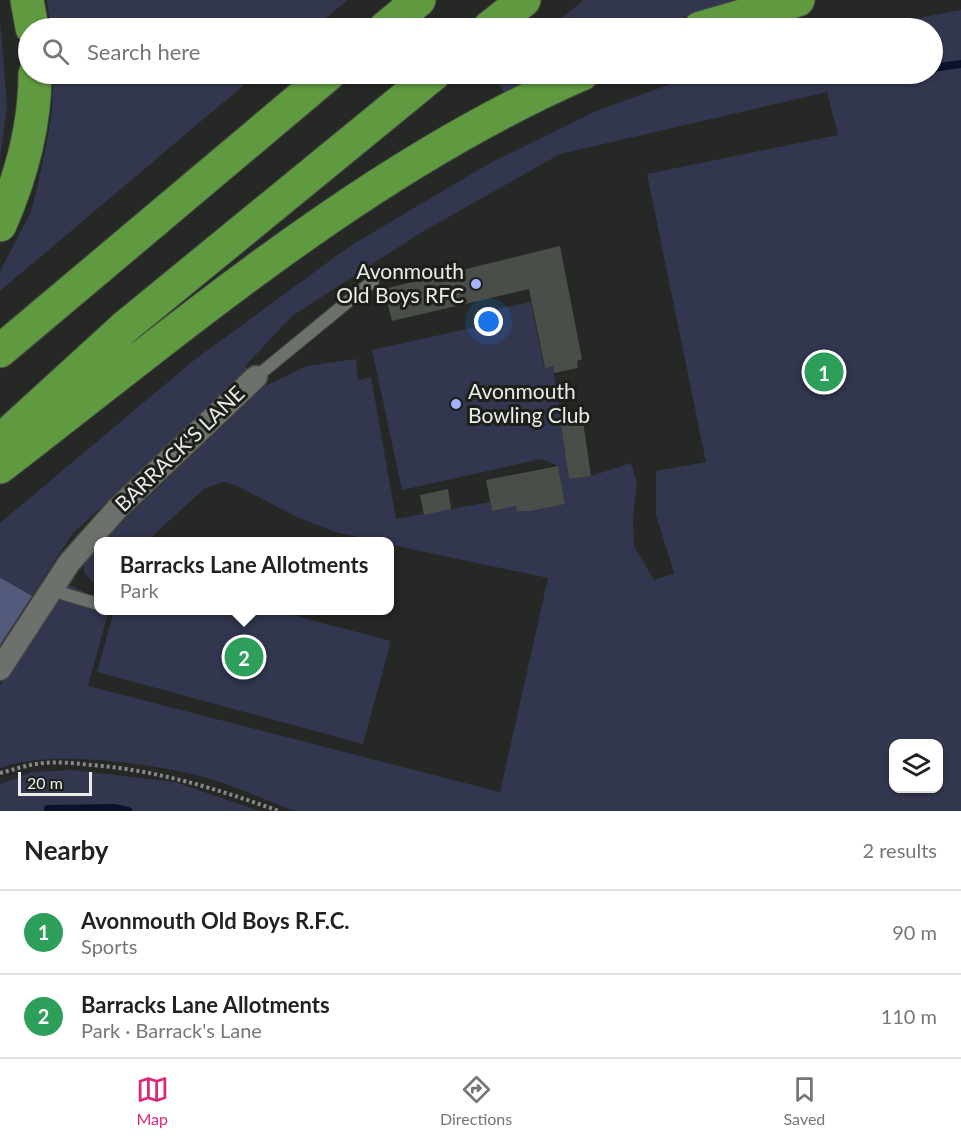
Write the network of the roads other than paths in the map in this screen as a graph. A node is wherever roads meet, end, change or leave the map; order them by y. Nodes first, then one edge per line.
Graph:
1 (27, 0) edge
2 (420, 0) edge
3 (524, 0) edge
4 (798, 0) edge
5 (30, 18) edge
6 (398, 18) edge
7 (502, 18) edge
8 (735, 18) edge
9 (33, 84) edge
10 (317, 84) edge
11 (422, 84) edge
12 (560, 84) edge
13 (0, 225) edge
14 (373, 281) dead end
15 (0, 351) edge
16 (256, 377) joint
17 (0, 441) edge
18 (0, 467) edge
19 (51, 590) junction
20 (94, 603) edge
21 (0, 669) edge

1 - 5 highway
2 - 6 highway
3 - 7 highway
4 - 8 highway
9 - 13 highway
10 - 15 highway
11 - 17 highway
12 - 18 highway
14 - 16 lane
16 - 19 street, BARRACK'S LANE
19 - 20 lane
19 - 21 street, BARRACK'S LANE

